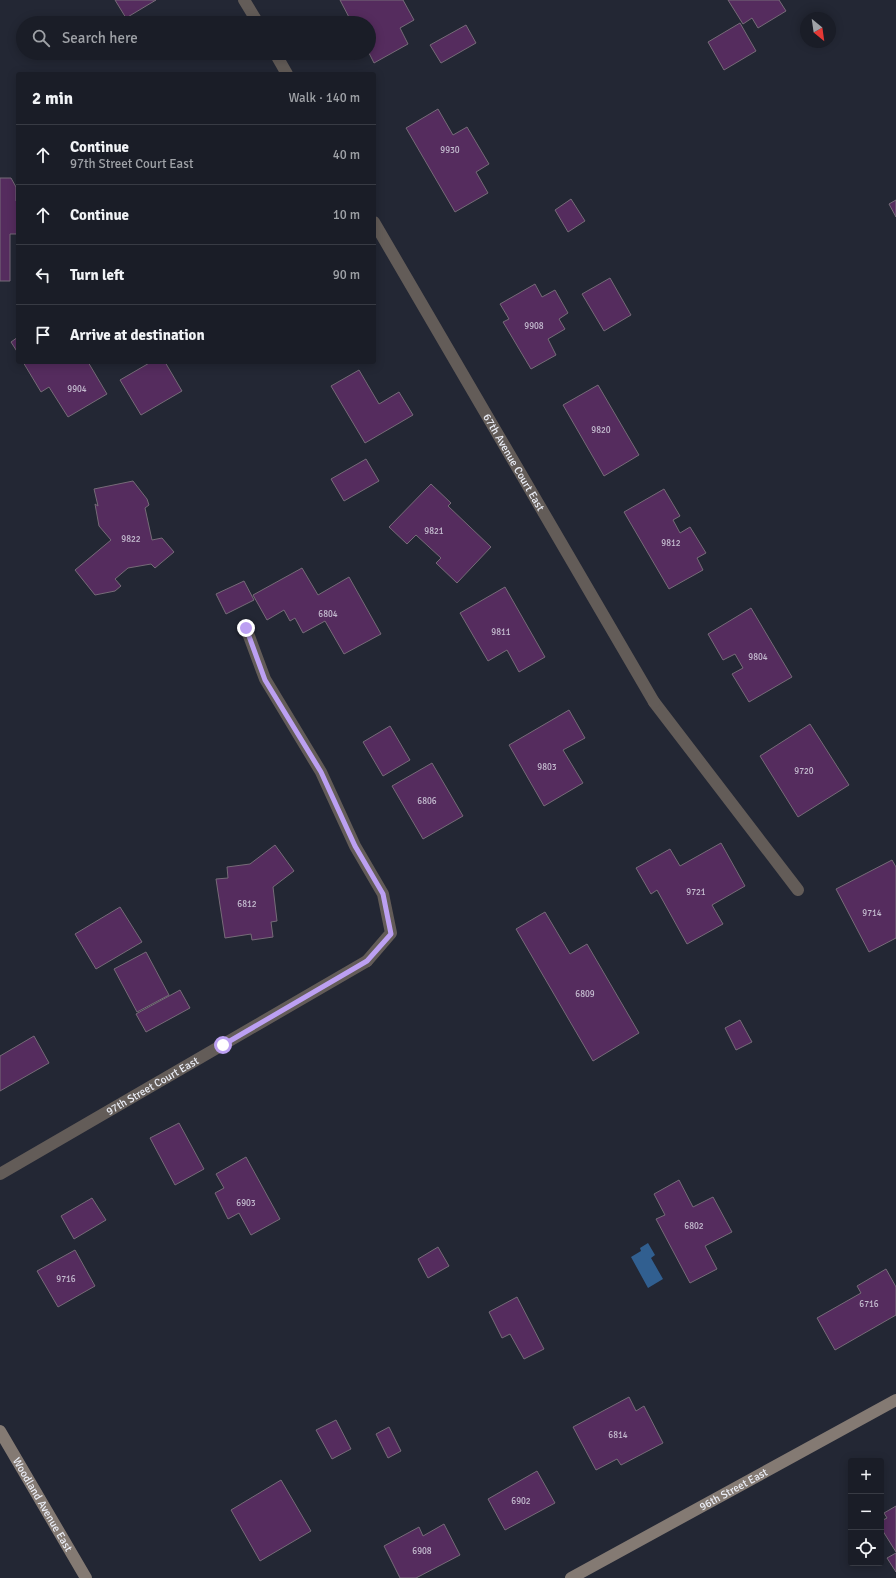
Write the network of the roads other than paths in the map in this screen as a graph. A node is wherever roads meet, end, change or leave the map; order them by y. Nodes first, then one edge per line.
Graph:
1 (244, 0) edge
2 (254, 16) edge
3 (279, 60) edge
4 (286, 72) edge
5 (376, 225) edge
6 (246, 628) dead end
7 (798, 890) dead end
8 (0, 1174) edge
9 (896, 1400) edge
10 (0, 1431) edge
11 (86, 1578) edge
12 (571, 1578) edge

1 - 2 street
3 - 4 street
5 - 7 street, 67th Avenue Court East
6 - 8 street, 97th Street Court East
9 - 12 street, 96th Street East
10 - 11 street, Woodland Avenue East

